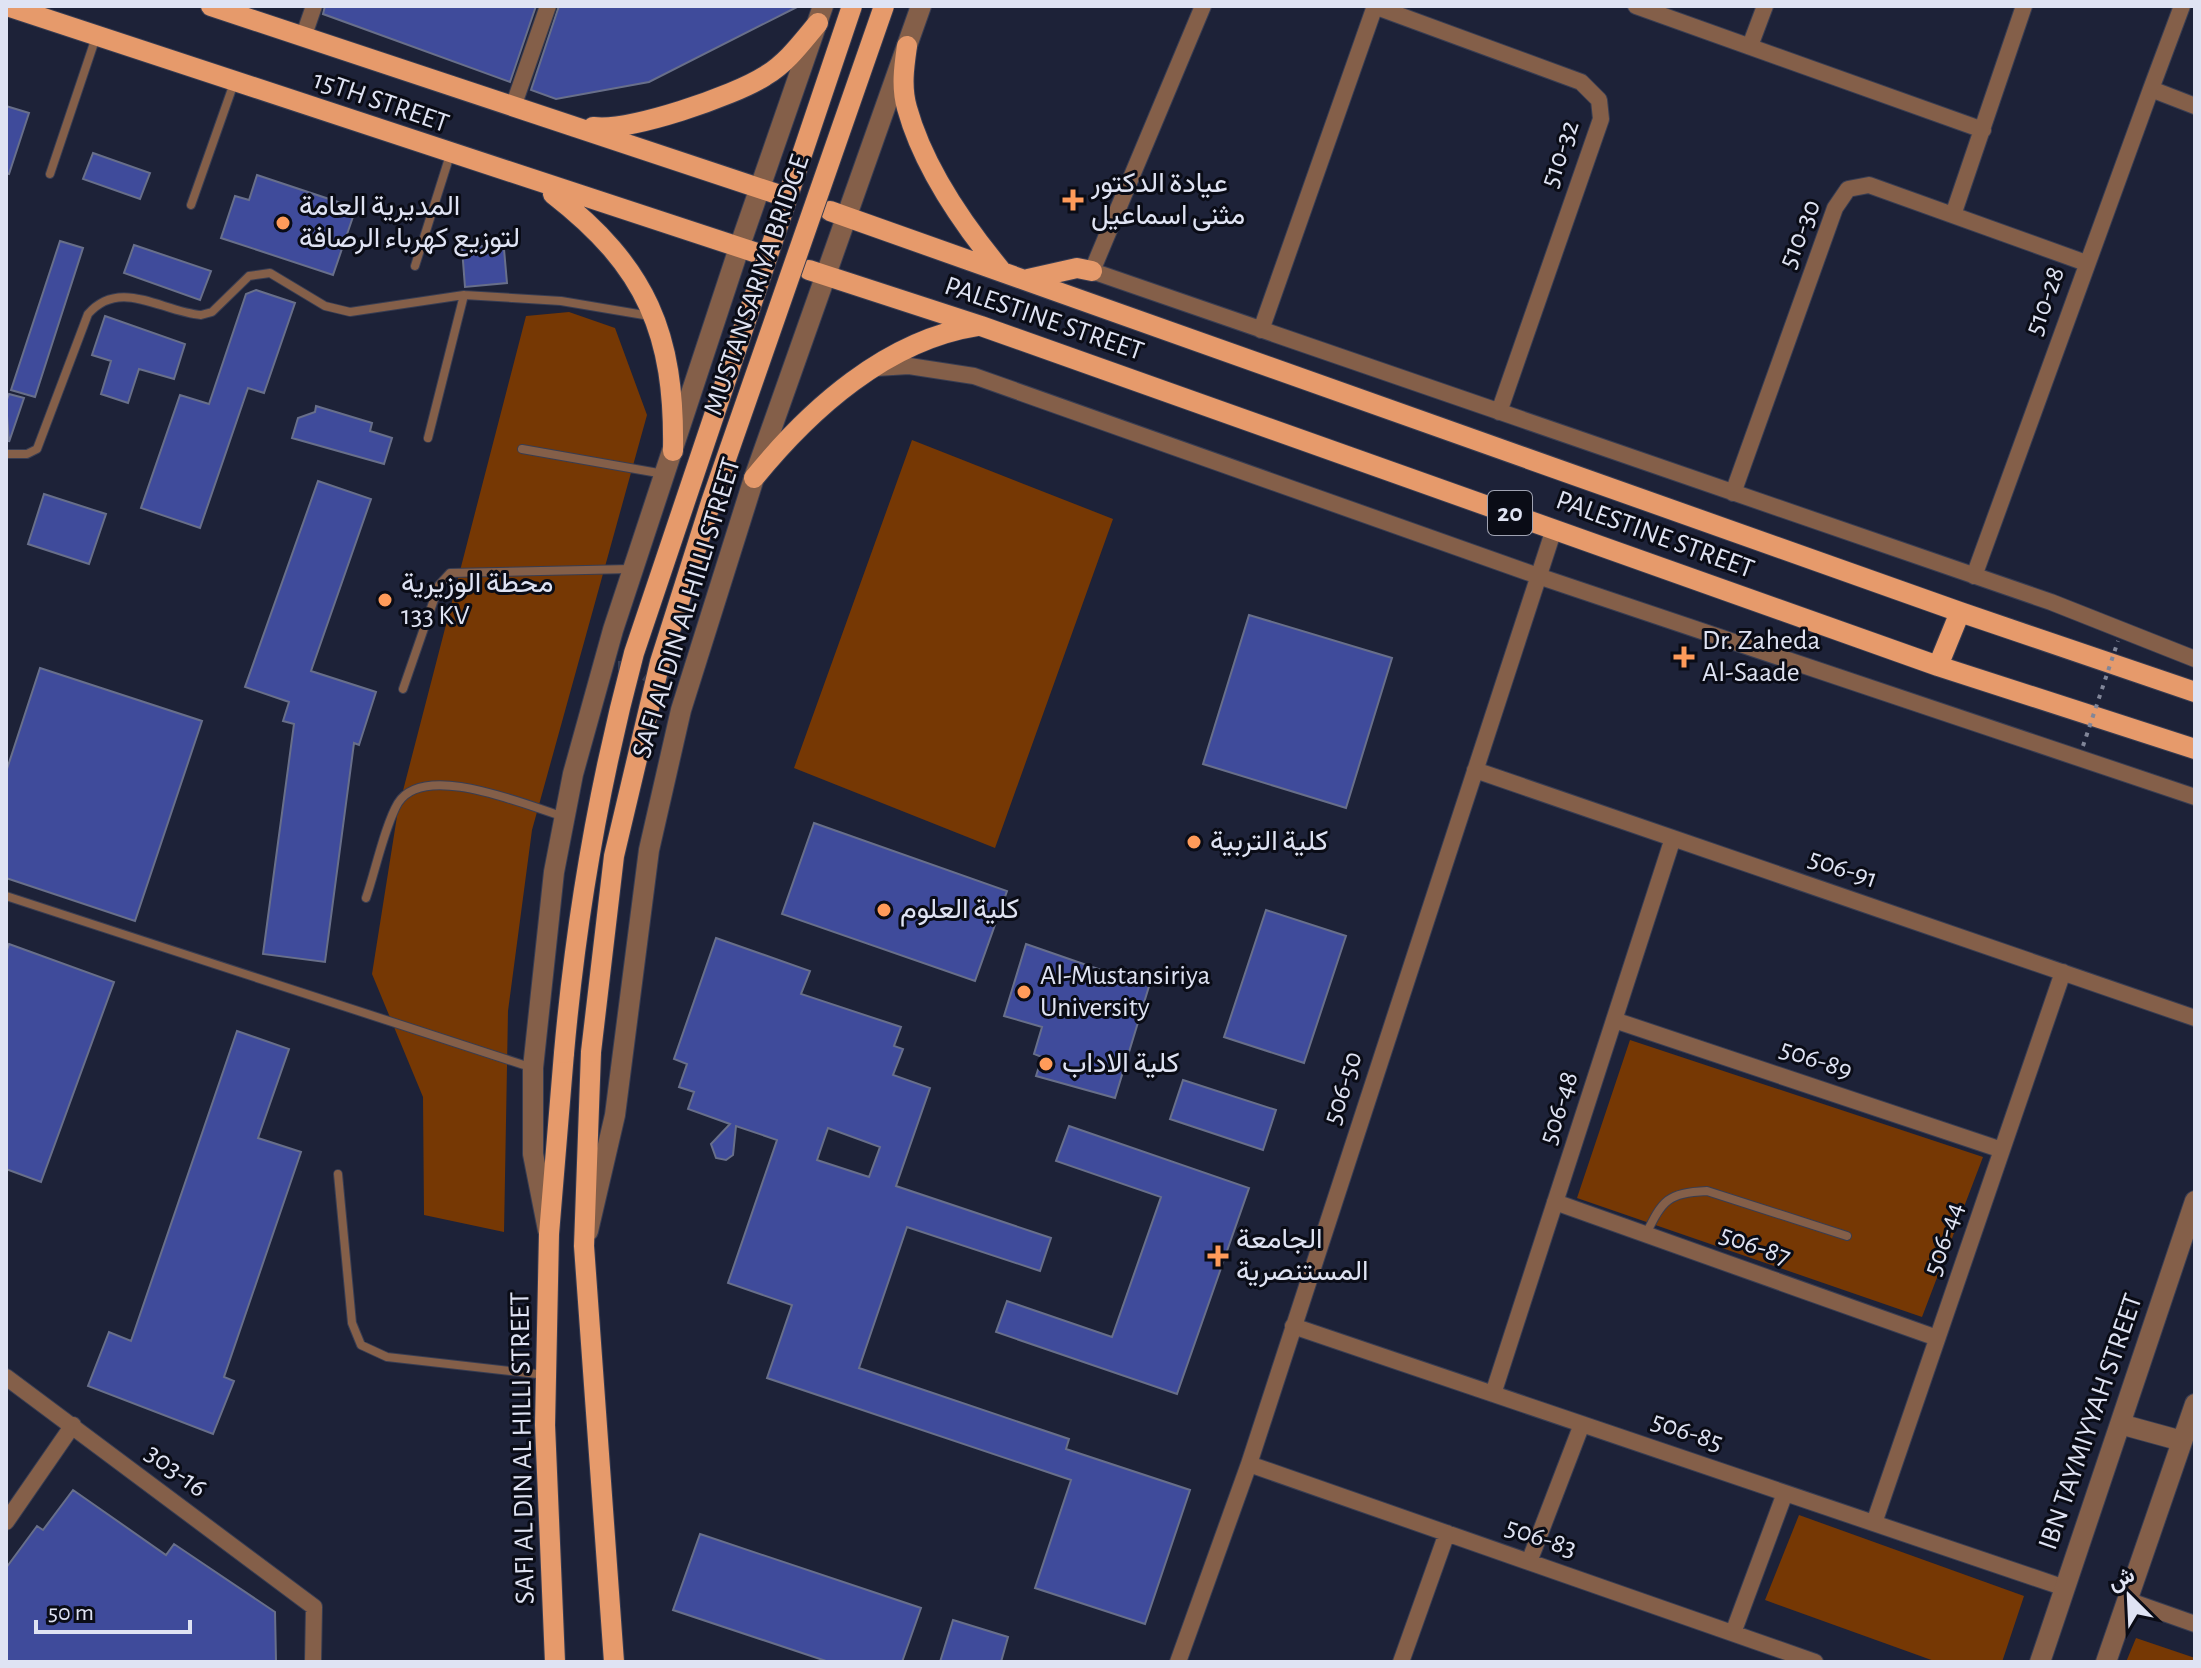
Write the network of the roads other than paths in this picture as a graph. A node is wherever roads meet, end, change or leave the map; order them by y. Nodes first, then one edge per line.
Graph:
1 (7, 6) edge
2 (211, 6) edge
3 (314, 6) edge
4 (548, 6) edge
5 (852, 6) edge
6 (884, 6) edge
7 (921, 6) edge
8 (1203, 6) edge
9 (1374, 6) edge
10 (1636, 6) edge
11 (1765, 6) edge
12 (2024, 6) edge
13 (2182, 6) edge
14 (1414, 13) edge
15 (820, 14) edge
16 (304, 35) junction
17 (96, 36) junction
18 (907, 46) junction
19 (1750, 46) junction
20 (234, 82) junction
21 (2151, 89) junction
22 (2195, 106) edge
23 (513, 107) junction
24 (564, 123) junction
25 (1983, 130) junction
26 (450, 155) junction
27 (50, 174) dead end
28 (540, 184) junction
29 (769, 191) junction
30 (191, 205) dead end
31 (837, 214) junction
32 (1953, 215) junction
33 (748, 250) junction
34 (2086, 263) junction
35 (415, 266) dead end
36 (1000, 269) junction
37 (1092, 271) junction
38 (818, 273) junction
39 (1028, 279) junction
40 (464, 295) junction
41 (655, 316) junction
42 (981, 326) junction
43 (1261, 330) junction
44 (876, 368) junction
45 (1499, 412) junction
46 (428, 438) dead end
47 (522, 449) dead end
48 (673, 451) junction
49 (6, 454) edge
50 (665, 475) junction
51 (754, 478) junction
52 (1733, 493) junction
53 (1554, 529) junction
54 (634, 569) junction
55 (1538, 576) junction
56 (1974, 576) junction
57 (1960, 612) junction
58 (2195, 659) edge
59 (1938, 666) junction
60 (618, 671) tunnel mouth
61 (595, 687) junction
62 (671, 688) tunnel mouth
63 (403, 689) dead end
64 (2195, 692) edge
65 (681, 710) junction
66 (2195, 749) edge
67 (1475, 770) junction
68 (2195, 797) edge
69 (563, 816) junction
70 (1673, 838) junction
71 (6, 896) edge
72 (366, 898) dead end
73 (2063, 972) junction
74 (2195, 1018) edge
75 (1614, 1020) junction
76 (591, 1052) joint
77 (564, 1053) joint
78 (533, 1068) junction
79 (2002, 1150) junction
80 (338, 1174) dead end
81 (2195, 1201) edge
82 (1555, 1202) junction
83 (549, 1234) junction
84 (1646, 1234) junction
85 (1847, 1236) dead end
86 (584, 1246) junction
87 (1293, 1326) junction
88 (1937, 1338) junction
89 (546, 1375) junction
90 (6, 1377) edge
91 (1493, 1394) junction
92 (2195, 1404) edge
93 (1582, 1424) junction
94 (2120, 1424) junction
95 (73, 1425) junction
96 (2182, 1441) junction
97 (1249, 1464) junction
98 (1785, 1493) junction
99 (6, 1522) edge
100 (1874, 1523) junction
101 (1447, 1533) junction
102 (1529, 1562) junction
103 (2065, 1588) junction
104 (2127, 1600) junction
105 (2195, 1624) edge
106 (1733, 1633) junction
107 (313, 1662) edge
108 (555, 1662) edge
109 (614, 1662) edge
110 (1178, 1662) edge
111 (1401, 1662) edge
112 (1815, 1662) edge
113 (2040, 1662) edge
114 (2106, 1662) edge

1 - 17 main road, 15TH STREET
2 - 16 main road, 15TH STREET
3 - 16 street
4 - 23 street
5 - 77 main road, MUSTANSARIYA BRIDGE, bridge
6 - 76 main road, MUSTANSARIYA BRIDGE, bridge
7 - 18 street, SAFI AL DIN AL HILLI STREET
8 - 37 street
9 - 14 street, 510-32
9 - 43 street
10 - 19 street
11 - 19 street
12 - 25 street
13 - 21 street, 510-28
14 - 45 street, 510-32
15 - 24 main road
15 - 29 street, SAFI AL DIN AL HILLI STREET
16 - 23 main road, 15TH STREET
17 - 20 main road, 15TH STREET
17 - 27 lane
18 - 31 street, SAFI AL DIN AL HILLI STREET
18 - 36 main road
19 - 25 street
20 - 26 main road, 15TH STREET
20 - 30 lane
21 - 22 street
21 - 34 street, 510-28
23 - 24 main road, 15TH STREET
24 - 29 main road, 15TH STREET
25 - 32 street
26 - 28 main road, 15TH STREET
26 - 35 lane
28 - 33 main road, 15TH STREET
28 - 41 main road
29 - 33 street, SAFI AL DIN AL HILLI STREET
31 - 36 main road, PALESTINE STREET / 20
31 - 38 street, SAFI AL DIN AL HILLI STREET
32 - 34 street, 510-30
32 - 52 street, 510-30
33 - 48 street, SAFI AL DIN AL HILLI STREET
34 - 56 street, 510-28
36 - 39 main road, PALESTINE STREET / 20
37 - 39 main road
37 - 43 street
38 - 42 main road, PALESTINE STREET / 20
38 - 51 street, SAFI AL DIN AL HILLI STREET
39 - 57 main road, PALESTINE STREET / 20
40 - 41 lane
40 - 46 lane
40 - 49 lane
41 - 48 main road
42 - 44 main road
42 - 53 main road, PALESTINE STREET / 20
43 - 45 street
44 - 51 main road
44 - 55 street
45 - 52 street
47 - 50 lane
48 - 50 street, SAFI AL DIN AL HILLI STREET
50 - 54 street, SAFI AL DIN AL HILLI STREET
51 - 65 street, SAFI AL DIN AL HILLI STREET
52 - 56 street
53 - 55 street, 506-50
53 - 59 main road, PALESTINE STREET / 20
54 - 61 street, SAFI AL DIN AL HILLI STREET
54 - 63 lane
55 - 67 street, 506-50
55 - 68 street
56 - 58 street
57 - 59 main road
57 - 64 main road, PALESTINE STREET / 20
59 - 66 main road, PALESTINE STREET / 20
60 - 61 street
61 - 69 street, SAFI AL DIN AL HILLI STREET
62 - 65 street
65 - 86 street, SAFI AL DIN AL HILLI STREET
67 - 70 street, 506-91
67 - 87 street, 506-50
69 - 72 lane
69 - 78 street, SAFI AL DIN AL HILLI STREET
70 - 73 street, 506-91
70 - 75 street, 506-48
71 - 78 lane
73 - 74 street, 506-91
73 - 79 street, 506-44
75 - 79 street, 506-89
75 - 82 street, 506-48
76 - 86 main road, SAFI AL DIN AL HILLI STREET
77 - 83 main road, SAFI AL DIN AL HILLI STREET
78 - 83 street, SAFI AL DIN AL HILLI STREET
79 - 88 street, 506-44
80 - 89 lane
81 - 94 street, IBN TAYMIYYAH STREET
82 - 84 street, 506-87
82 - 91 street, 506-48
83 - 89 main road, SAFI AL DIN AL HILLI STREET
84 - 85 lane
84 - 88 street, 506-87
86 - 109 main road, SAFI AL DIN AL HILLI STREET
87 - 91 street, 506-85
87 - 97 street, 506-50
88 - 100 street, 506-44
89 - 108 main road, SAFI AL DIN AL HILLI STREET
90 - 95 street, 303-16
91 - 93 street, 506-85
92 - 96 street
93 - 98 street, 506-85
93 - 102 street
94 - 96 street
94 - 103 street, IBN TAYMIYYAH STREET
95 - 99 street
95 - 107 street, 303-16
96 - 104 street
97 - 101 street, 506-83
97 - 110 street, 506-50
98 - 100 street, 506-85
98 - 106 street
100 - 103 street, 506-85
101 - 102 street, 506-83
101 - 111 street
102 - 106 street, 506-83
103 - 113 street, IBN TAYMIYYAH STREET
104 - 105 street
104 - 114 street
106 - 112 street, 506-83

